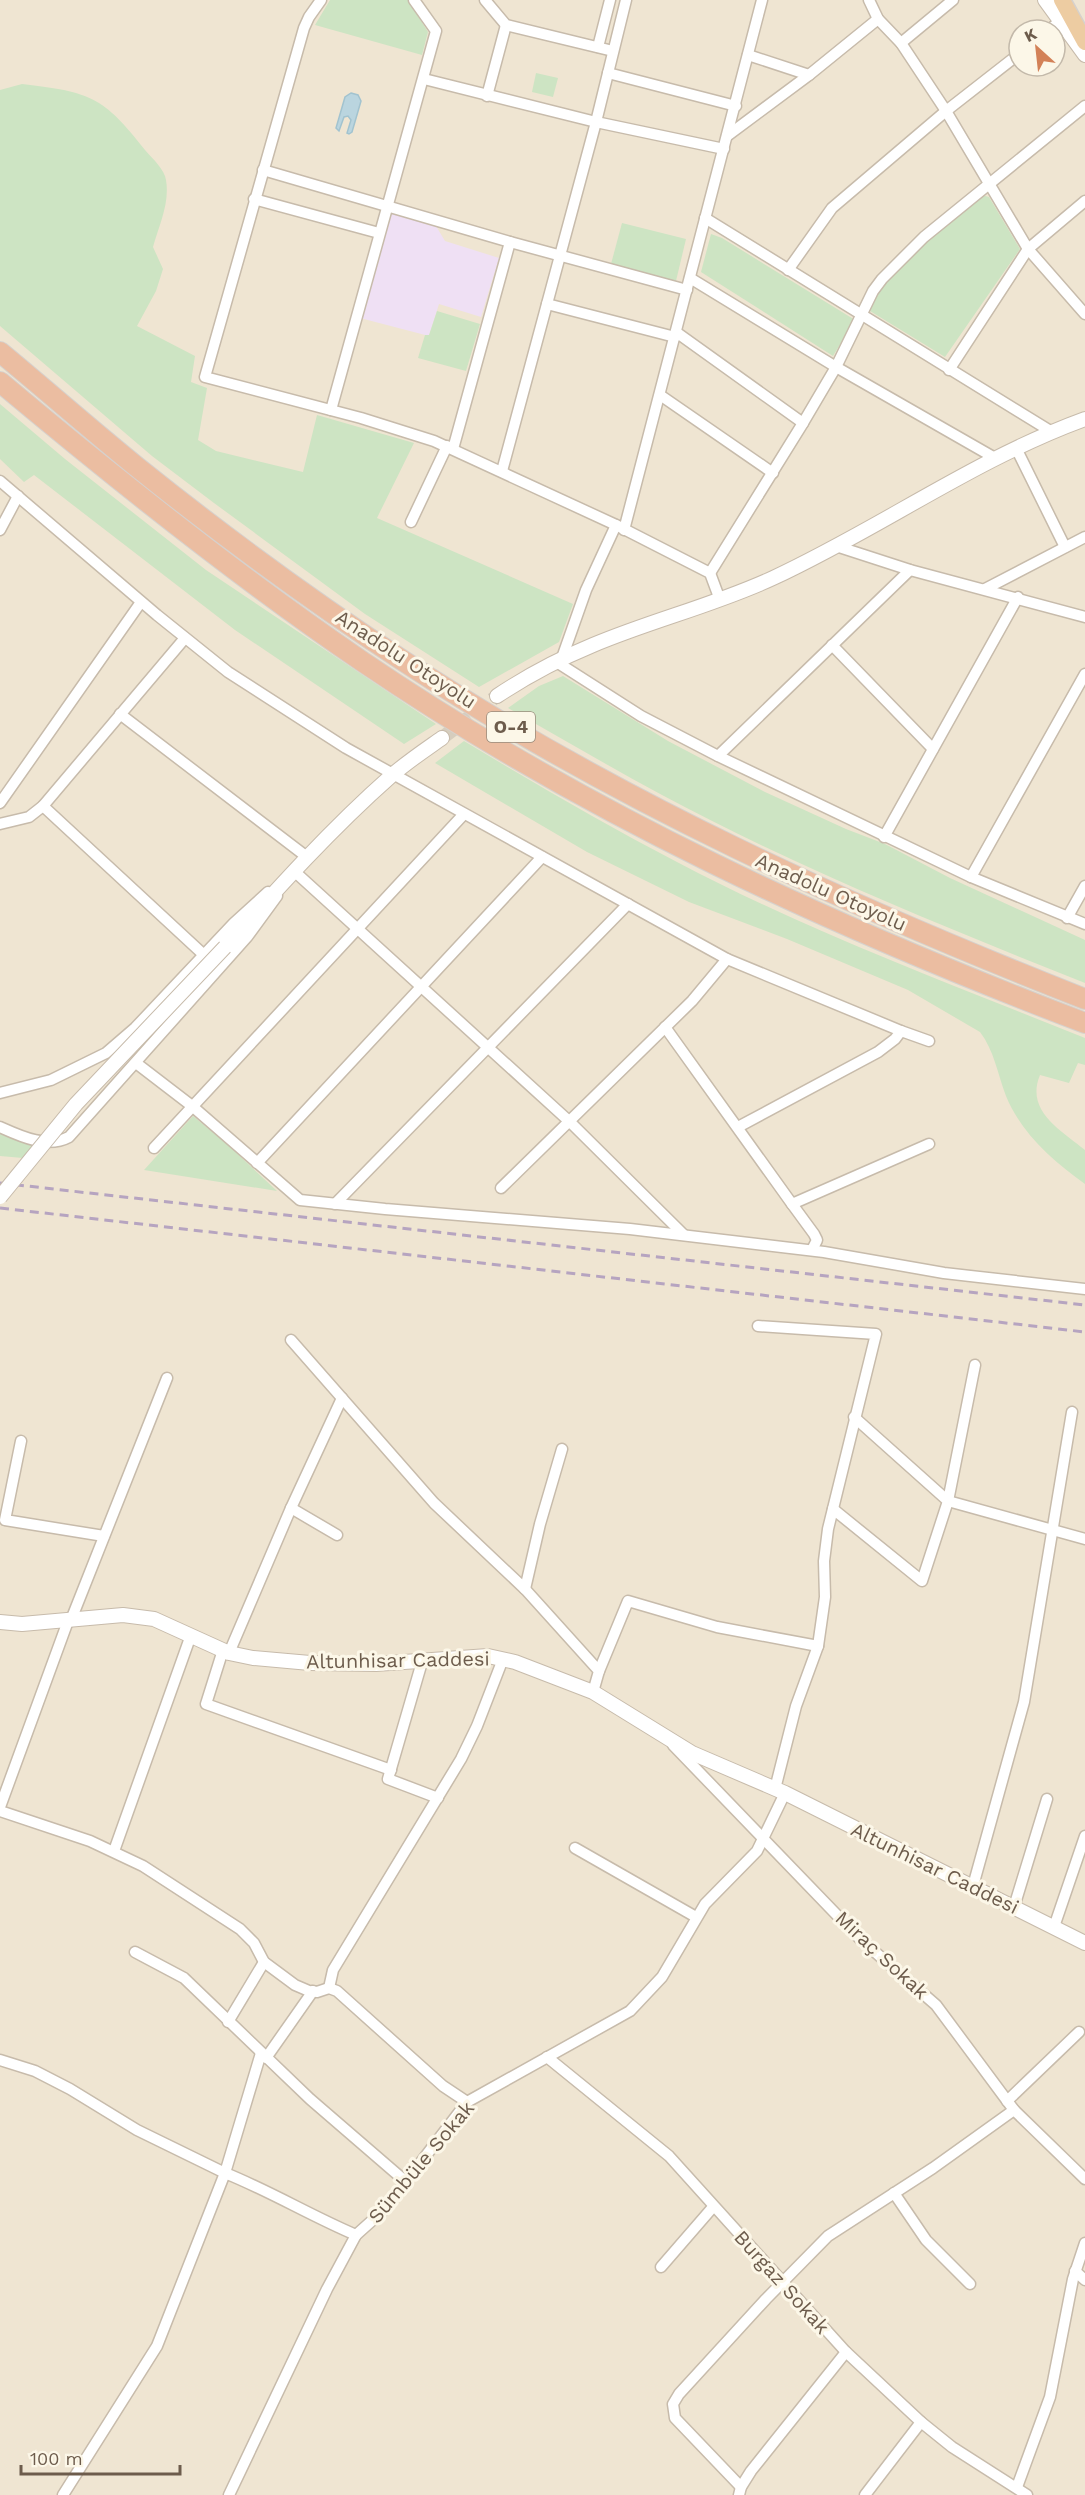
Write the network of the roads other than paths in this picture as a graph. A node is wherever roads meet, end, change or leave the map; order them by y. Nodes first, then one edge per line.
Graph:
1 (321, 0) edge
2 (414, 0) edge
3 (485, 0) edge
4 (610, 0) edge
5 (626, 0) edge
6 (762, 0) edge
7 (869, 0) edge
8 (952, 0) edge
9 (1045, 0) edge
10 (1062, 0) edge
11 (1052, 18) edge
12 (878, 19) junction
13 (506, 25) junction
14 (1067, 38) edge
15 (1085, 42) edge
16 (902, 43) junction
17 (598, 47) junction
18 (613, 51) junction
19 (748, 55) junction
20 (1085, 55) edge
21 (1007, 63) edge
22 (608, 73) junction
23 (809, 75) junction
24 (424, 79) junction
25 (487, 96) junction
26 (736, 106) junction
27 (1085, 106) edge
28 (946, 111) junction
29 (597, 122) junction
30 (727, 136) junction
31 (724, 149) junction
32 (263, 170) junction
33 (990, 184) junction
34 (254, 199) junction
35 (1085, 201) edge
36 (387, 205) junction
37 (705, 218) junction
38 (379, 233) junction
39 (510, 242) junction
40 (1028, 249) junction
41 (560, 256) junction
42 (788, 270) junction
43 (690, 278) junction
44 (687, 290) junction
45 (546, 304) junction
46 (1083, 307) edge
47 (862, 315) junction
48 (675, 335) junction
49 (0, 337) edge
50 (0, 352) edge
51 (836, 367) junction
52 (948, 370) junction
53 (0, 382) edge
54 (660, 395) junction
55 (331, 410) junction
56 (1085, 419) edge
57 (803, 423) junction
58 (1052, 432) junction
59 (450, 447) junction
60 (1016, 448) junction
61 (995, 458) junction
62 (502, 471) junction
63 (773, 473) junction
64 (0, 480) edge
65 (18, 496) junction
66 (411, 522) dead end
67 (620, 527) junction
68 (0, 530) edge
69 (1085, 537) edge
70 (836, 546) junction
71 (1065, 548) junction
72 (266, 564) junction
73 (910, 570) junction
74 (710, 573) junction
75 (985, 589) junction
76 (1018, 597) junction
77 (720, 600) junction
78 (141, 602) junction
79 (1085, 617) edge
80 (185, 638) junction
81 (832, 645) junction
82 (559, 660) junction
83 (1085, 674) edge
84 (497, 696) tunnel mouth
85 (120, 714) junction
86 (442, 738) tunnel mouth
87 (933, 749) junction
88 (718, 756) junction
89 (392, 774) junction
90 (0, 803) edge
91 (43, 806) junction
92 (464, 814) junction
93 (0, 824) edge
94 (885, 837) junction
95 (542, 857) junction
96 (307, 858) junction
97 (294, 871) junction
98 (971, 877) junction
99 (1085, 886) edge
100 (627, 904) junction
101 (1067, 918) junction
102 (1085, 924) edge
103 (357, 927) junction
104 (204, 955) junction
105 (727, 959) junction
106 (421, 986) junction
107 (1085, 999) edge
108 (1085, 1023) edge
109 (665, 1028) junction
110 (901, 1031) junction
111 (929, 1041) dead end
112 (488, 1047) junction
113 (136, 1063) junction
114 (0, 1093) edge
115 (192, 1106) junction
116 (570, 1122) junction
117 (0, 1127) edge
118 (738, 1127) junction
119 (929, 1144) dead end
120 (154, 1148) dead end
121 (257, 1163) junction
122 (501, 1188) dead end
123 (0, 1197) edge
124 (335, 1204) junction
125 (792, 1204) junction
126 (684, 1235) junction
127 (812, 1250) junction
128 (1085, 1289) edge
129 (758, 1326) dead end
130 (291, 1340) dead end
131 (975, 1365) dead end
132 (167, 1378) dead end
133 (342, 1398) junction
134 (1072, 1412) dead end
135 (854, 1417) junction
136 (21, 1441) dead end
137 (562, 1449) dead end
138 (948, 1501) junction
139 (291, 1508) junction
140 (833, 1509) junction
141 (1054, 1532) junction
142 (337, 1535) dead end
143 (104, 1536) junction
144 (1085, 1539) edge
145 (525, 1589) junction
146 (70, 1620) junction
147 (0, 1622) edge
148 (191, 1635) junction
149 (818, 1646) junction
150 (226, 1651) junction
151 (503, 1659) junction
152 (422, 1662) junction
153 (599, 1671) junction
154 (593, 1692) junction
155 (668, 1741) junction
156 (391, 1770) junction
157 (780, 1791) junction
158 (438, 1798) junction
159 (1047, 1799) dead end
160 (0, 1809) edge
161 (1085, 1836) edge
162 (764, 1840) junction
163 (575, 1848) dead end
164 (114, 1851) junction
165 (973, 1886) junction
166 (1014, 1907) junction
167 (696, 1917) junction
168 (1054, 1927) junction
169 (1085, 1943) edge
170 (135, 1952) dead end
171 (264, 1962) junction
172 (329, 1988) junction
173 (313, 1991) junction
174 (228, 2022) junction
175 (1079, 2032) dead end
176 (264, 2055) junction
177 (547, 2057) junction
178 (0, 2060) edge
179 (467, 2102) junction
180 (1010, 2105) junction
181 (225, 2173) junction
182 (1085, 2179) edge
183 (405, 2181) junction
184 (894, 2193) junction
185 (713, 2207) junction
186 (356, 2235) junction
187 (1085, 2243) edge
188 (662, 2267) dead end
189 (1075, 2271) junction
190 (1085, 2280) edge
191 (783, 2282) junction
192 (970, 2284) dead end
193 (846, 2352) junction
194 (921, 2422) junction
195 (740, 2491) edge
196 (1022, 2492) edge
197 (63, 2495) edge
198 (229, 2495) edge
199 (865, 2495) edge

1 - 32 street
2 - 24 street
3 - 13 street
4 - 17 street
5 - 18 street
6 - 19 street
7 - 12 street
8 - 16 street
9 - 11 street
10 - 15 highway
12 - 16 street
12 - 23 street
13 - 17 street
13 - 25 street
14 - 20 street
16 - 28 street
17 - 18 street
18 - 22 street
19 - 23 street
19 - 26 street
21 - 28 street
22 - 26 street
22 - 29 street
23 - 30 street
24 - 25 street
24 - 36 street
25 - 29 street
26 - 30 street
27 - 33 street
28 - 33 street
28 - 42 street
29 - 31 street
29 - 41 street
30 - 31 street
31 - 37 street
32 - 34 street
32 - 36 street
33 - 40 street
33 - 47 street
34 - 38 street
34 - 55 street
35 - 40 street
36 - 38 street
36 - 39 street
37 - 42 street
37 - 43 street
38 - 55 street
39 - 41 street
39 - 59 street
40 - 46 street
40 - 52 street
41 - 44 street
41 - 45 street
42 - 47 street
43 - 44 street
43 - 51 street
44 - 48 street
45 - 48 street
45 - 62 street
47 - 51 street
47 - 52 street
48 - 54 street
48 - 57 street
49 - 72 highway
50 - 72 highway, Anadolu Otoyolu / O-4
51 - 57 street
51 - 61 street
52 - 58 street
53 - 108 highway, Anadolu Otoyolu / O-4
54 - 63 street
54 - 67 street
55 - 59 street
56 - 58 street
57 - 63 street
58 - 60 street
59 - 62 street
59 - 66 street
60 - 61 street
60 - 71 street
61 - 70 street
62 - 67 street
63 - 74 street
64 - 65 street
65 - 68 street
65 - 78 street
67 - 74 street
67 - 82 street
69 - 71 street
70 - 73 street
70 - 77 street
71 - 75 street
72 - 107 highway, Anadolu Otoyolu / O-4
73 - 75 street
73 - 81 street
74 - 77 street
75 - 76 street
76 - 79 street
76 - 87 street
77 - 82 street
78 - 80 street
78 - 90 street
80 - 85 street
80 - 89 street
81 - 87 street
81 - 88 street
82 - 84 street
82 - 88 street
83 - 98 street
85 - 91 street
85 - 96 street
86 - 89 street
87 - 94 street
88 - 94 street
89 - 92 street
89 - 96 street
91 - 93 street
91 - 104 street
92 - 95 street
92 - 103 street
94 - 98 street
95 - 100 street
95 - 106 street
96 - 97 street
97 - 103 street
97 - 104 street
97 - 113 street
97 - 123 street, bridge
98 - 101 street
99 - 101 street
100 - 105 street
100 - 112 street
101 - 102 street
103 - 106 street
103 - 115 street
104 - 114 street
105 - 109 street
105 - 110 street
106 - 112 street
106 - 121 street
109 - 116 street
109 - 118 street
110 - 111 street
110 - 118 street
112 - 116 street
112 - 124 street
113 - 115 street
113 - 117 street
115 - 120 street
115 - 121 street
116 - 122 street
116 - 126 street
118 - 125 street
119 - 125 street
121 - 124 street
124 - 126 street
125 - 127 street
126 - 127 street
127 - 128 street
129 - 135 street, Sümbüle Sokak
130 - 133 street
131 - 138 street
132 - 143 street
133 - 139 street
133 - 145 street
134 - 141 street
135 - 138 street
135 - 140 street, Sümbüle Sokak
136 - 143 street
137 - 145 street
138 - 140 street
138 - 141 street
139 - 142 street
139 - 150 street
140 - 149 street, Sümbüle Sokak
141 - 144 street
141 - 165 street
143 - 146 street
145 - 153 street
146 - 147 street, Altunhisar Caddesi
146 - 148 street, Altunhisar Caddesi
146 - 160 street
148 - 150 street, Altunhisar Caddesi
148 - 164 street
149 - 153 street
149 - 157 street, Sümbüle Sokak
150 - 152 street, Altunhisar Caddesi
150 - 156 street
151 - 152 street, Altunhisar Caddesi
151 - 154 street, Altunhisar Caddesi
151 - 158 street
152 - 156 street
153 - 154 street
154 - 155 street, Altunhisar Caddesi
155 - 157 street, Altunhisar Caddesi
155 - 162 street, Miraç Sokak
156 - 158 street
157 - 162 street, Sümbüle Sokak
157 - 165 street, Altunhisar Caddesi
158 - 172 street
159 - 166 street
160 - 164 street
161 - 168 street
162 - 167 street, Sümbüle Sokak
162 - 180 street, Miraç Sokak
163 - 167 street
164 - 171 street
165 - 166 street, Altunhisar Caddesi
166 - 168 street, Altunhisar Caddesi
167 - 177 street, Sümbüle Sokak
168 - 169 street, Altunhisar Caddesi
170 - 174 street
171 - 173 street
171 - 174 street
172 - 173 street
172 - 179 street
173 - 176 street
174 - 176 street
175 - 180 street
176 - 181 street
176 - 183 street
177 - 179 street, Sümbüle Sokak
177 - 185 street, Burgaz Sokak
178 - 181 street
179 - 183 street, Sümbüle Sokak
180 - 182 street, Miraç Sokak
180 - 184 street
181 - 186 street
181 - 197 street
183 - 186 street, Sümbüle Sokak
184 - 191 street
184 - 192 street
185 - 188 street
185 - 191 street, Burgaz Sokak
186 - 198 street, Sümbüle Sokak
187 - 189 street
189 - 190 street
189 - 196 street
191 - 193 street, Burgaz Sokak
191 - 195 street
193 - 194 street, Burgaz Sokak
193 - 195 street
194 - 196 street, Burgaz Sokak
194 - 199 street

